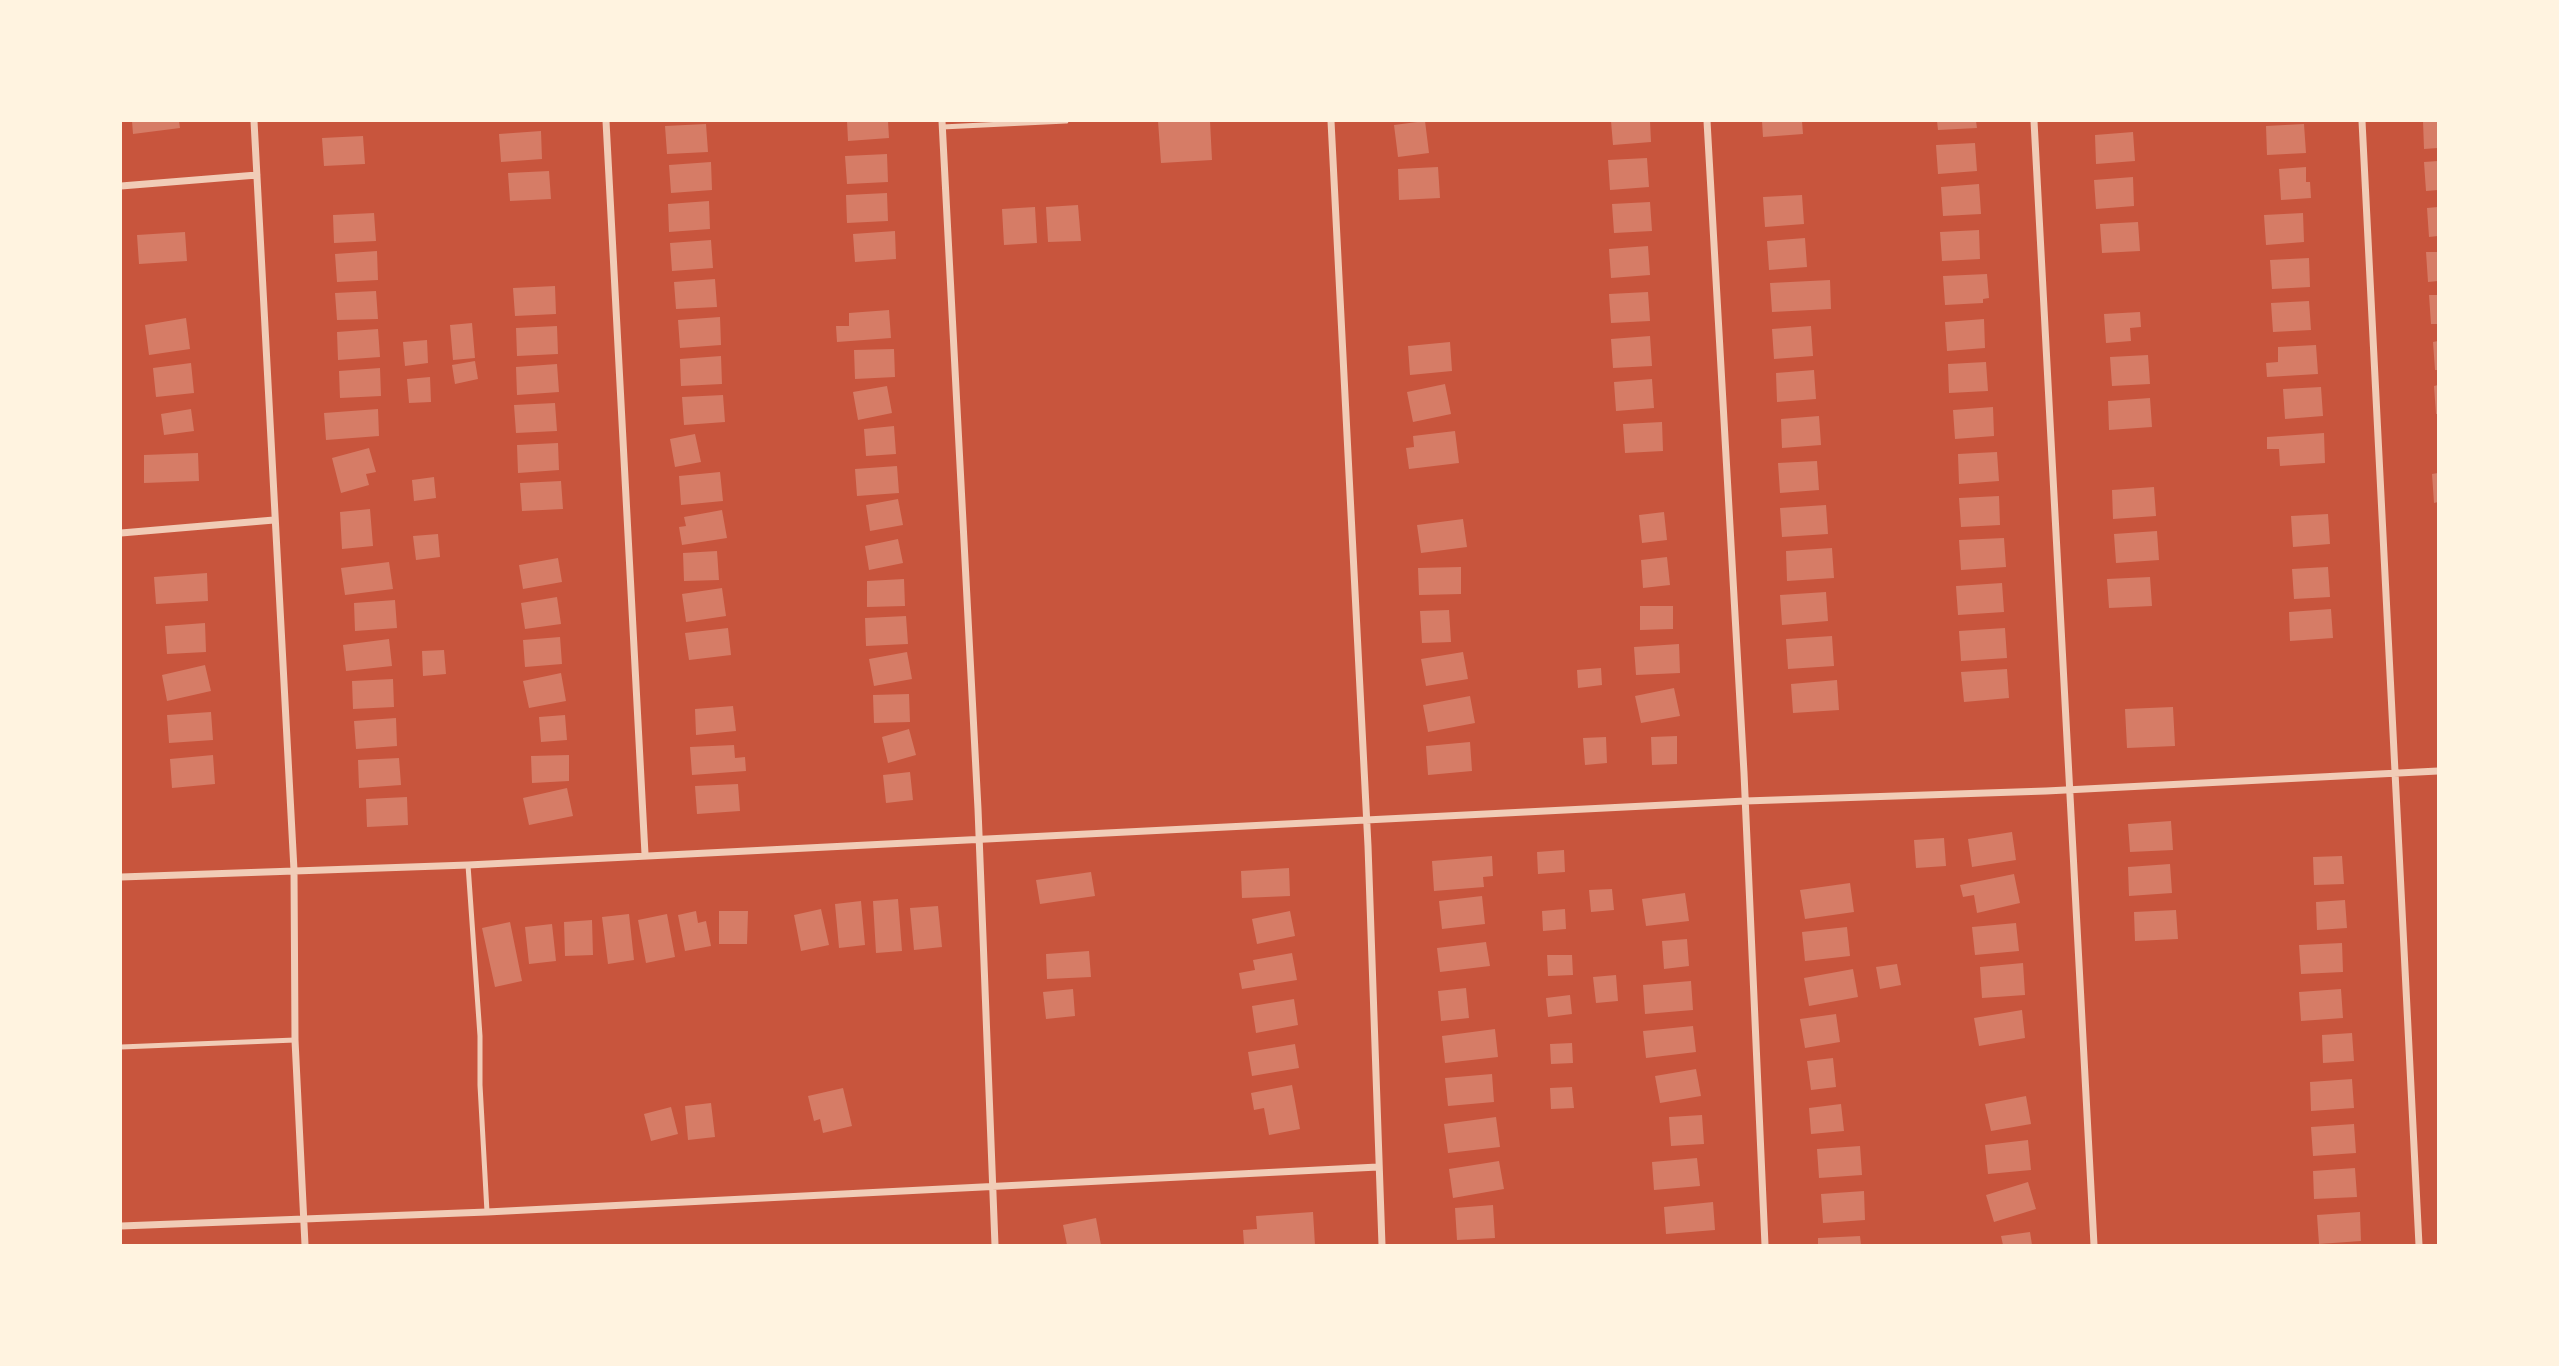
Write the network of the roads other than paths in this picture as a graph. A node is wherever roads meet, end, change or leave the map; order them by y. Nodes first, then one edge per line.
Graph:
1 (254, 121) edge
2 (606, 121) edge
3 (1066, 121) edge
4 (1331, 121) edge
5 (1707, 121) edge
6 (2035, 121) edge
7 (2362, 121) edge
8 (942, 124) edge
9 (257, 175) junction
10 (121, 186) edge
11 (274, 520) junction
12 (121, 534) edge
13 (2438, 771) edge
14 (2395, 773) junction
15 (2068, 790) junction
16 (1745, 801) junction
17 (1367, 820) junction
18 (979, 839) junction
19 (645, 854) junction
20 (468, 865) junction
21 (294, 870) junction
22 (121, 877) edge
23 (295, 1040) junction
24 (121, 1047) edge
25 (1378, 1167) junction
26 (992, 1187) junction
27 (487, 1212) junction
28 (304, 1219) junction
29 (121, 1226) edge
30 (305, 1245) edge
31 (995, 1245) edge
32 (1382, 1245) edge
33 (1765, 1245) edge
34 (2094, 1245) edge
35 (2419, 1245) edge

1 - 9 street
2 - 19 street
3 - 8 lane
4 - 17 street
5 - 16 street
6 - 15 street
7 - 14 street
8 - 18 street
9 - 10 street
9 - 11 street
11 - 12 street
11 - 21 street
13 - 14 street
14 - 15 street
14 - 35 street
15 - 16 street
15 - 34 street
16 - 17 street
16 - 33 street
17 - 18 street
17 - 25 street
18 - 19 street
18 - 26 street
19 - 20 street
20 - 21 street
20 - 27 lane
21 - 22 street
21 - 23 street
23 - 24 lane
23 - 28 street
25 - 26 street
25 - 32 street
26 - 27 street
26 - 31 street
27 - 28 street
28 - 29 street
28 - 30 street

